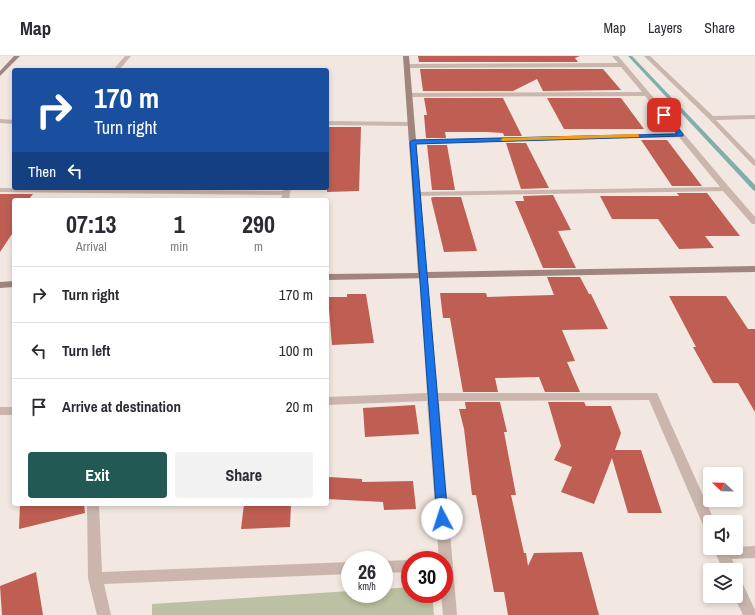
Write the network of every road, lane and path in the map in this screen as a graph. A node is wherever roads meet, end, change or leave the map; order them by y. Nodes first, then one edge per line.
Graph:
1 (17, 56) edge
2 (128, 56) edge
3 (406, 56) edge
4 (615, 56) edge
5 (647, 56) edge
6 (406, 66) junction
7 (623, 66) junction
8 (118, 68) edge
9 (0, 74) edge
10 (647, 94) junction
11 (409, 95) junction
12 (755, 117) edge
13 (711, 118) junction
14 (0, 121) edge
15 (12, 122) edge
16 (329, 123) edge
17 (411, 124) junction
18 (681, 135) junction
19 (413, 142) junction
20 (755, 164) edge
21 (726, 189) junction
22 (0, 190) edge
23 (286, 194) edge
24 (417, 194) junction
25 (755, 222) edge
26 (755, 269) edge
27 (423, 275) junction
28 (329, 277) edge
29 (0, 284) edge
30 (12, 284) edge
31 (432, 397) junction
32 (329, 401) edge
33 (0, 411) edge
34 (12, 411) edge
35 (93, 506) edge
36 (706, 515) edge
37 (444, 551) edge
38 (743, 552) edge
39 (755, 552) edge
40 (341, 568) edge
41 (95, 578) junction
42 (743, 600) edge
43 (449, 603) edge
44 (104, 615) edge
45 (450, 615) edge
46 (750, 615) edge

1 - 9 street
2 - 8 street
3 - 6 street
4 - 7 street
5 - 13 street
6 - 7 street
6 - 11 street
7 - 10 street
10 - 11 street
10 - 18 street
11 - 17 street
12 - 13 street
13 - 20 street
14 - 15 street
16 - 17 street
17 - 19 street
18 - 19 street
18 - 21 street
19 - 24 street
21 - 24 street
21 - 25 street
22 - 23 street
24 - 27 street
26 - 27 street
27 - 28 street
27 - 31 street
29 - 30 street
31 - 32 street
31 - 36 street
31 - 37 street
33 - 34 street
35 - 41 street
38 - 39 street
40 - 41 street
41 - 44 street
42 - 46 street
43 - 45 street

